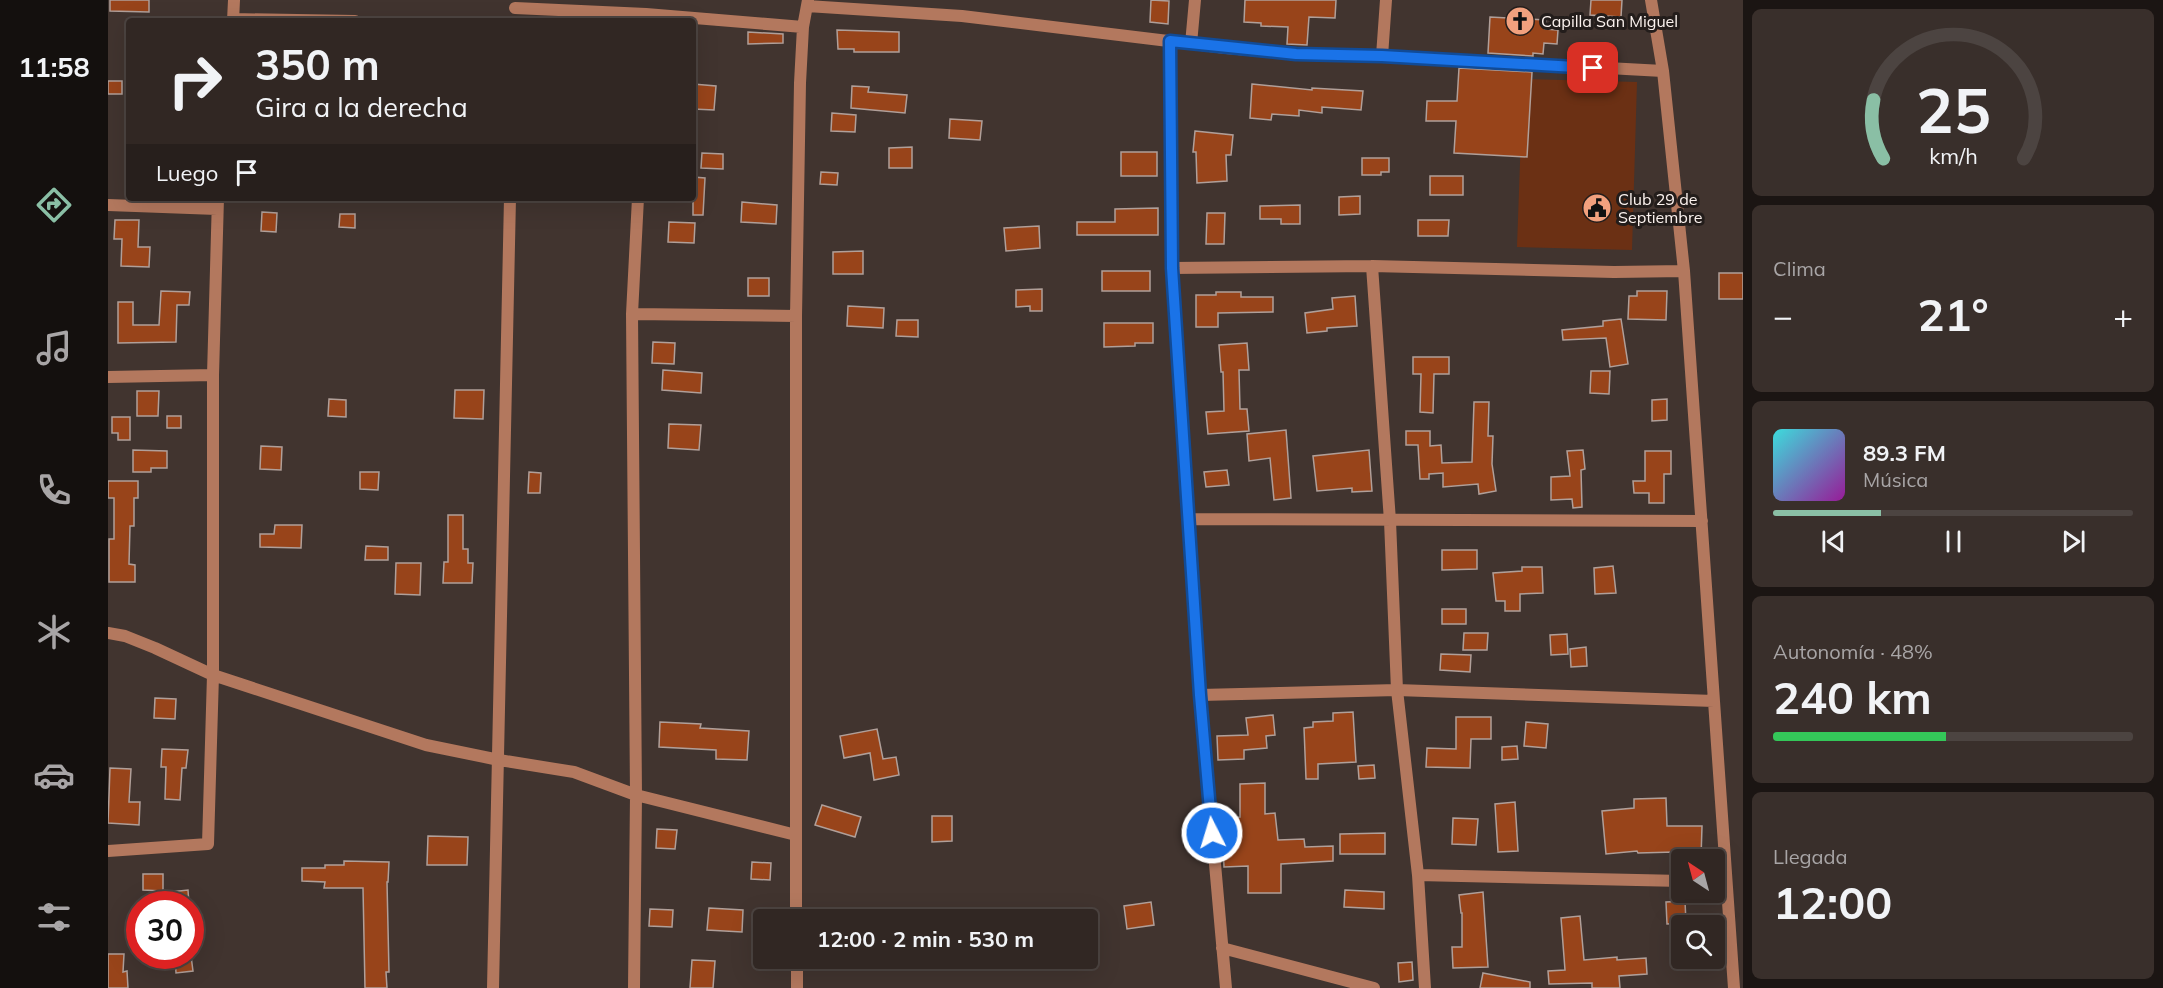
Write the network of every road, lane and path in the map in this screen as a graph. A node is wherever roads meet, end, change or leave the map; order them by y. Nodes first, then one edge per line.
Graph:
1 (234, 0) edge
2 (1195, 0) edge
3 (1386, 0) edge
4 (1652, 0) edge
5 (807, 3) edge
6 (515, 10) edge
7 (233, 18) edge
8 (646, 18) edge
9 (696, 21) edge
10 (803, 27) junction
11 (1170, 41) junction
12 (1191, 44) junction
13 (1382, 56) junction
14 (1663, 71) junction
15 (510, 201) edge
16 (638, 201) edge
17 (217, 203) edge
18 (108, 205) edge
19 (1372, 266) junction
20 (1172, 268) junction
21 (1684, 271) junction
22 (632, 314) junction
23 (796, 316) junction
24 (213, 375) junction
25 (108, 377) edge
26 (1188, 519) junction
27 (1390, 521) junction
28 (1702, 521) junction
29 (108, 633) edge
30 (213, 675) junction
31 (1397, 690) junction
32 (1200, 695) junction
33 (1714, 701) junction
34 (499, 760) junction
35 (636, 795) junction
36 (796, 835) junction
37 (1719, 849) edge
38 (108, 851) edge
39 (1418, 875) junction
40 (1671, 881) edge
41 (1723, 903) edge
42 (796, 909) edge
43 (1222, 948) junction
44 (797, 969) edge
45 (493, 988) edge
46 (634, 988) edge
47 (797, 988) edge
48 (1226, 988) edge
49 (1374, 988) edge
50 (1425, 988) edge
51 (1734, 988) edge

1 - 7 street
2 - 12 street
3 - 13 street
4 - 14 street
5 - 10 street
5 - 11 street
6 - 8 street
9 - 10 street
10 - 23 street
11 - 12 street
11 - 20 street
12 - 13 street
13 - 14 street
14 - 21 street
15 - 34 street
16 - 22 street
17 - 18 street
17 - 24 street
19 - 20 street
19 - 21 street
19 - 27 street
20 - 26 street
21 - 28 street
22 - 23 street
22 - 35 street
23 - 36 street
24 - 25 street
24 - 30 street
26 - 27 street
26 - 32 street
27 - 28 street
27 - 31 street
28 - 33 street
29 - 30 street
30 - 34 street
30 - 38 street
31 - 32 street
31 - 33 street
31 - 39 street
32 - 43 street
33 - 37 street
34 - 35 street
34 - 45 street
35 - 36 street
35 - 46 street
36 - 42 street
39 - 40 street
39 - 50 street
41 - 51 street
43 - 48 street
43 - 49 street
44 - 47 street

